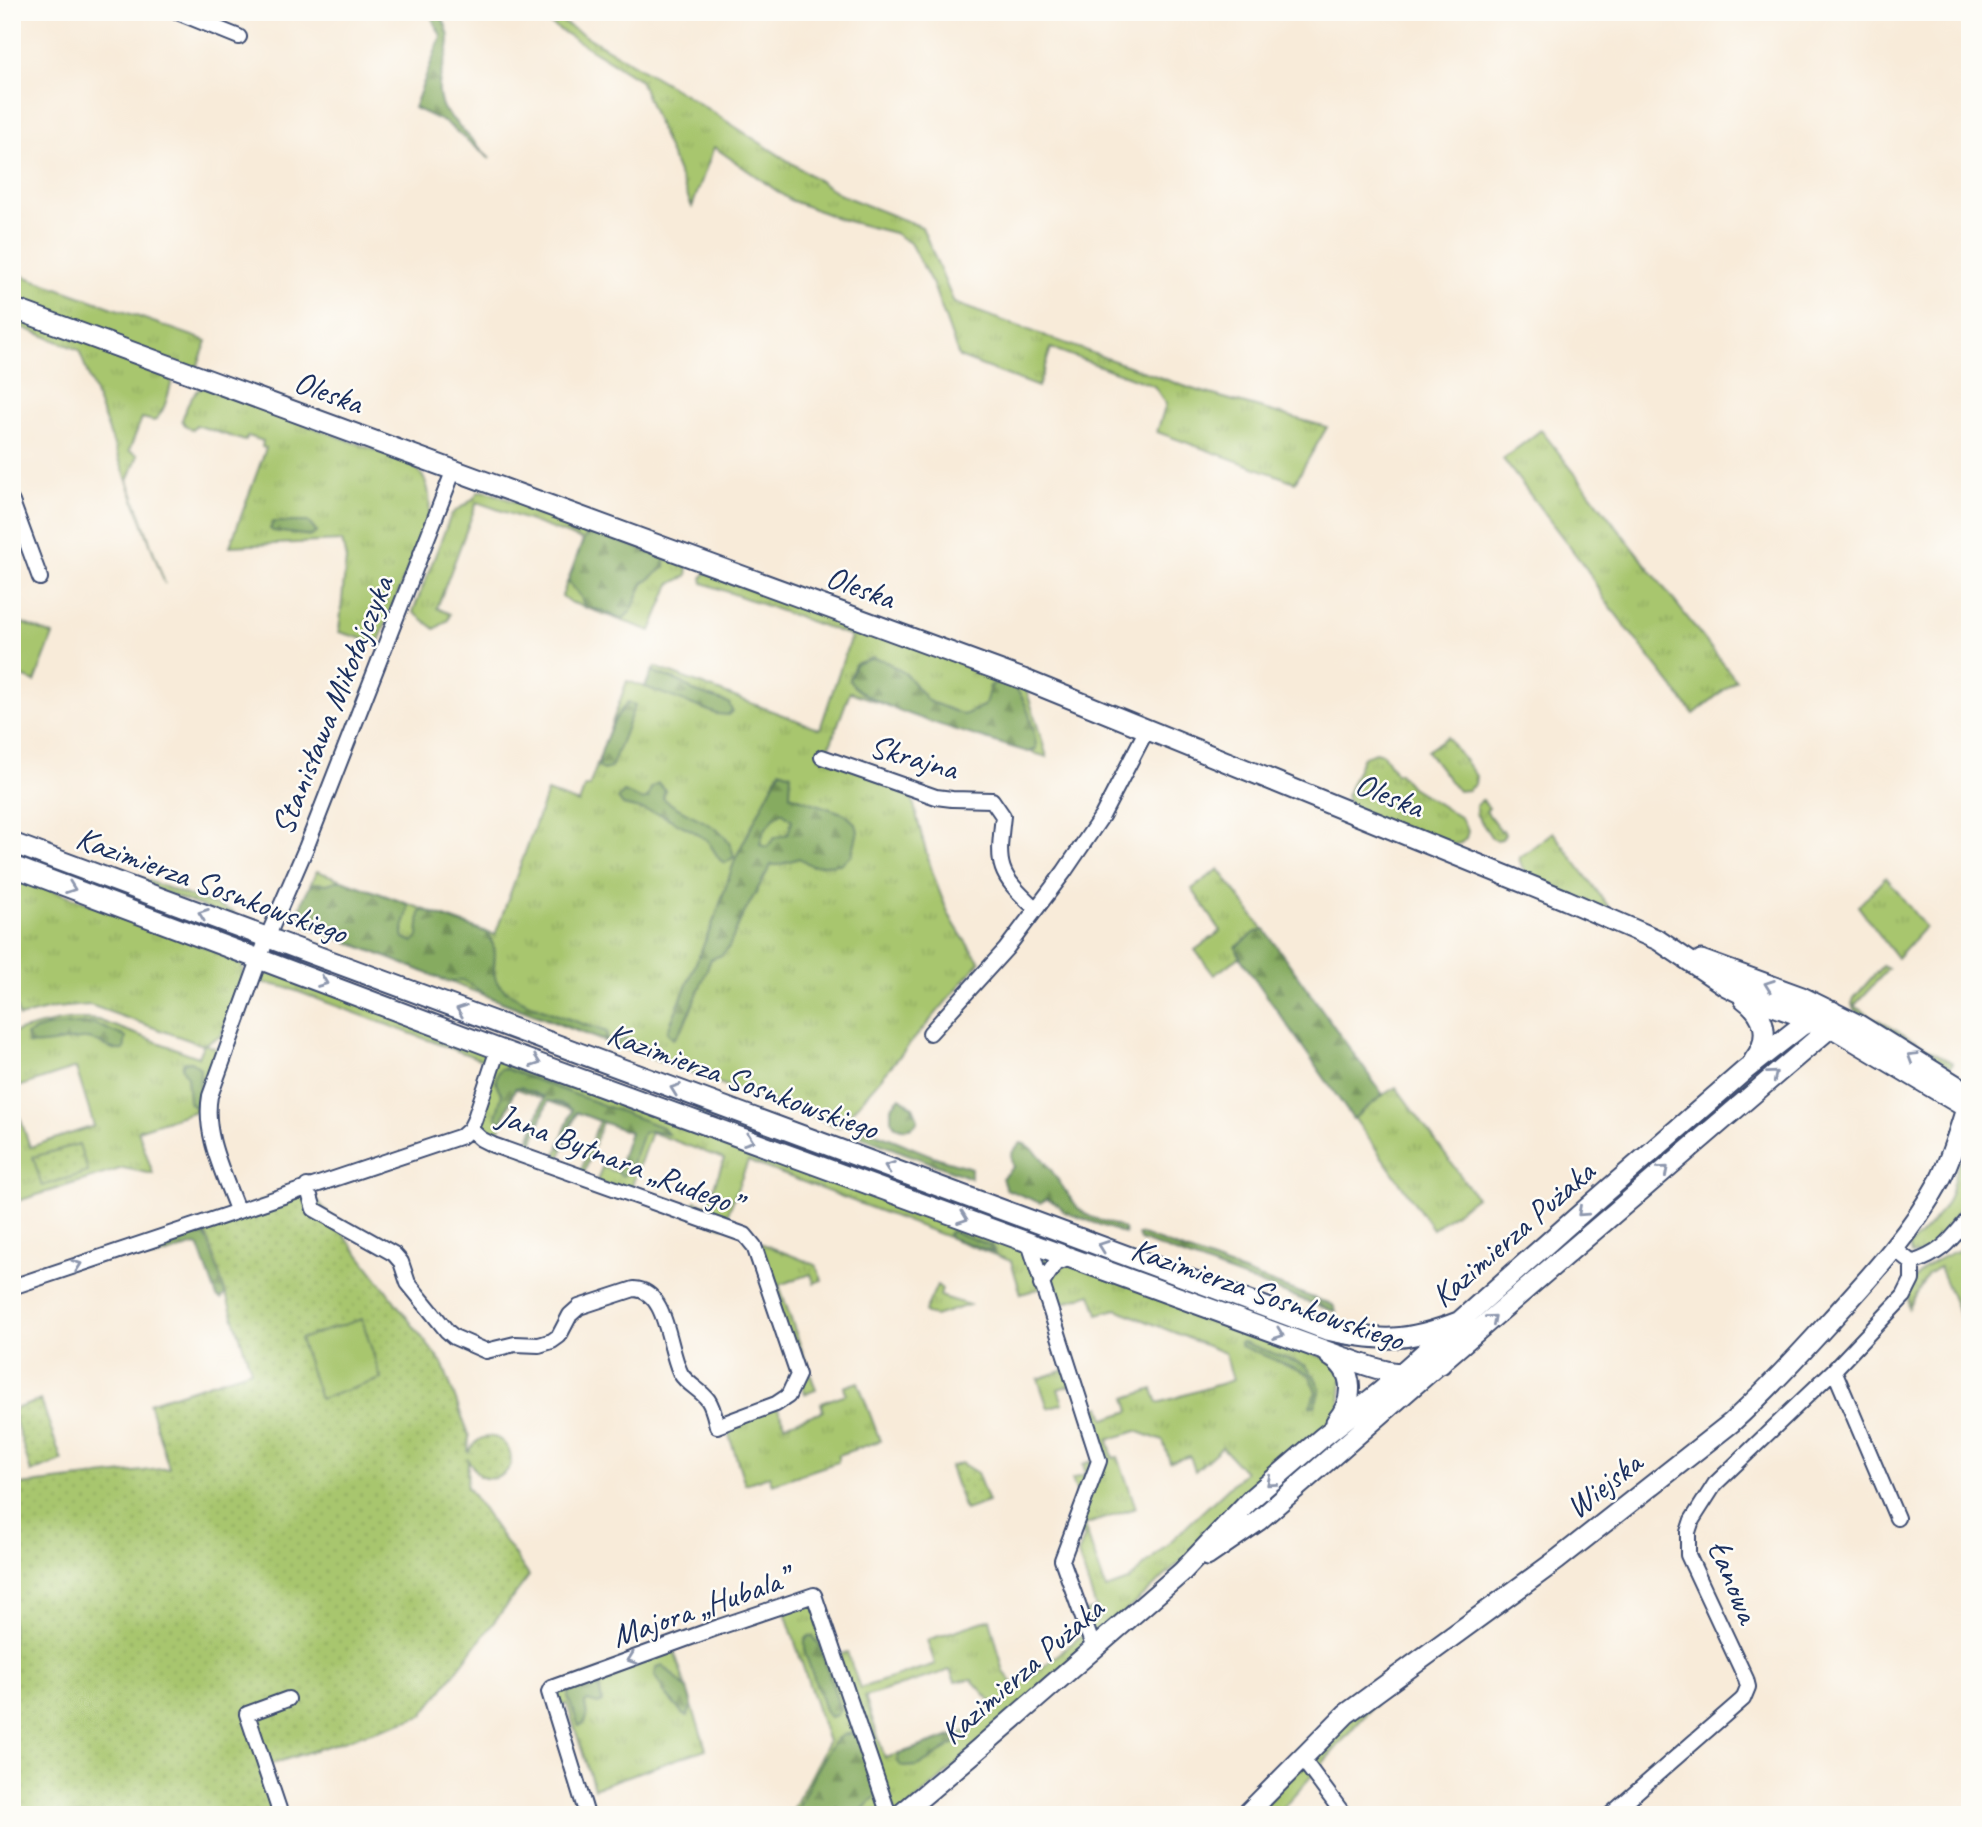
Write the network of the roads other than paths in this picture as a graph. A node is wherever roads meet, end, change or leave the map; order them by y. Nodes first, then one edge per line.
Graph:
1 (177, 12) edge
2 (239, 37) dead end
3 (12, 308) edge
4 (453, 472) junction
5 (12, 502) edge
6 (40, 578) dead end
7 (1147, 729) junction
8 (822, 758) dead end
9 (12, 843) edge
10 (12, 866) edge
11 (1036, 909) junction
12 (267, 938) junction
13 (1677, 951) junction
14 (259, 957) junction
15 (1726, 986) junction
16 (1832, 1019) junction
17 (1810, 1021) junction
18 (930, 1032) dead end
19 (498, 1049) junction
20 (1744, 1071) junction
21 (1969, 1103) edge
22 (470, 1129) junction
23 (1970, 1137) edge
24 (1951, 1155) junction
25 (307, 1186) junction
26 (237, 1210) junction
27 (1969, 1219) edge
28 (1029, 1242) junction
29 (1895, 1249) junction
30 (1070, 1258) junction
31 (1912, 1263) junction
32 (1041, 1285) junction
33 (12, 1287) edge
34 (1458, 1322) junction
35 (1328, 1330) junction
36 (1317, 1348) junction
37 (1441, 1364) junction
38 (1834, 1370) junction
39 (1388, 1378) junction
40 (1367, 1426) junction
41 (1323, 1437) junction
42 (1897, 1518) dead end
43 (1182, 1572) junction
44 (1094, 1649) junction
45 (288, 1699) dead end
46 (1301, 1757) junction
47 (281, 1815) edge
48 (587, 1815) edge
49 (889, 1815) edge
50 (900, 1815) edge
51 (1246, 1815) edge
52 (1344, 1815) edge
53 (1610, 1815) edge

1 - 2 street
3 - 4 street, Oleska
4 - 7 street, Oleska
4 - 12 street, Stanisława Mikołajczyka
5 - 6 street
7 - 11 street
7 - 13 street, Oleska
8 - 11 street, Skrajna
12 -> 9 street, Kazimierza Sosnkowskiego
10 -> 14 street, Kazimierza Sosnkowskiego
11 - 18 street
12 - 14 street, Stanisława Mikołajczyka
35 -> 12 street, Kazimierza Sosnkowskiego
13 - 15 street, Oleska
16 -> 13 street, Oleska
14 -> 19 street, Kazimierza Sosnkowskiego
14 - 26 street
15 - 17 street, Oleska
15 - 20 street
16 - 17 street, Oleska
16 - 21 street, Oleska
37 -> 16 street, Kazimierza Pużaka
17 - 20 street, Kazimierza Pużaka
19 - 22 street, Jana Bytnara „Rudego”
19 -> 28 street, Kazimierza Sosnkowskiego
20 -> 34 street, Kazimierza Pużaka
21 - 24 street, Wiejska
22 - 25 street, Jana Bytnara „Rudego”
22 - 25 street, Jana Bytnara „Rudego”
23 - 24 street, Wiejska
24 - 29 street, Wiejska
25 - 26 street, Jana Bytnara „Rudego”
33 -> 26 street, Jana Bytnara „Rudego”
27 - 31 street
28 - 30 street, Kazimierza Sosnkowskiego
28 - 32 street
29 - 31 street
29 - 46 street, Wiejska
30 - 32 street
30 -> 36 street, Kazimierza Sosnkowskiego
31 - 38 street, Łanowa
32 - 44 street
34 - 35 street, Kazimierza Sosnkowskiego
34 - 39 street, Kazimierza Pużaka
35 - 39 street
36 - 39 street, Kazimierza Sosnkowskiego
36 - 41 street
37 - 39 street, Kazimierza Sosnkowskiego
37 - 40 street, Kazimierza Pużaka
38 - 42 street
38 - 53 street, Łanowa
39 - 40 street
39 - 41 street, Kazimierza Pużaka
40 - 43 street, Kazimierza Pużaka
41 -> 43 street, Kazimierza Pużaka
43 - 44 street, Kazimierza Pużaka
44 - 50 street, Kazimierza Pużaka
45 - 47 street
46 - 51 street, Wiejska
46 - 52 street
49 -> 48 street, Majora „Hubala”

